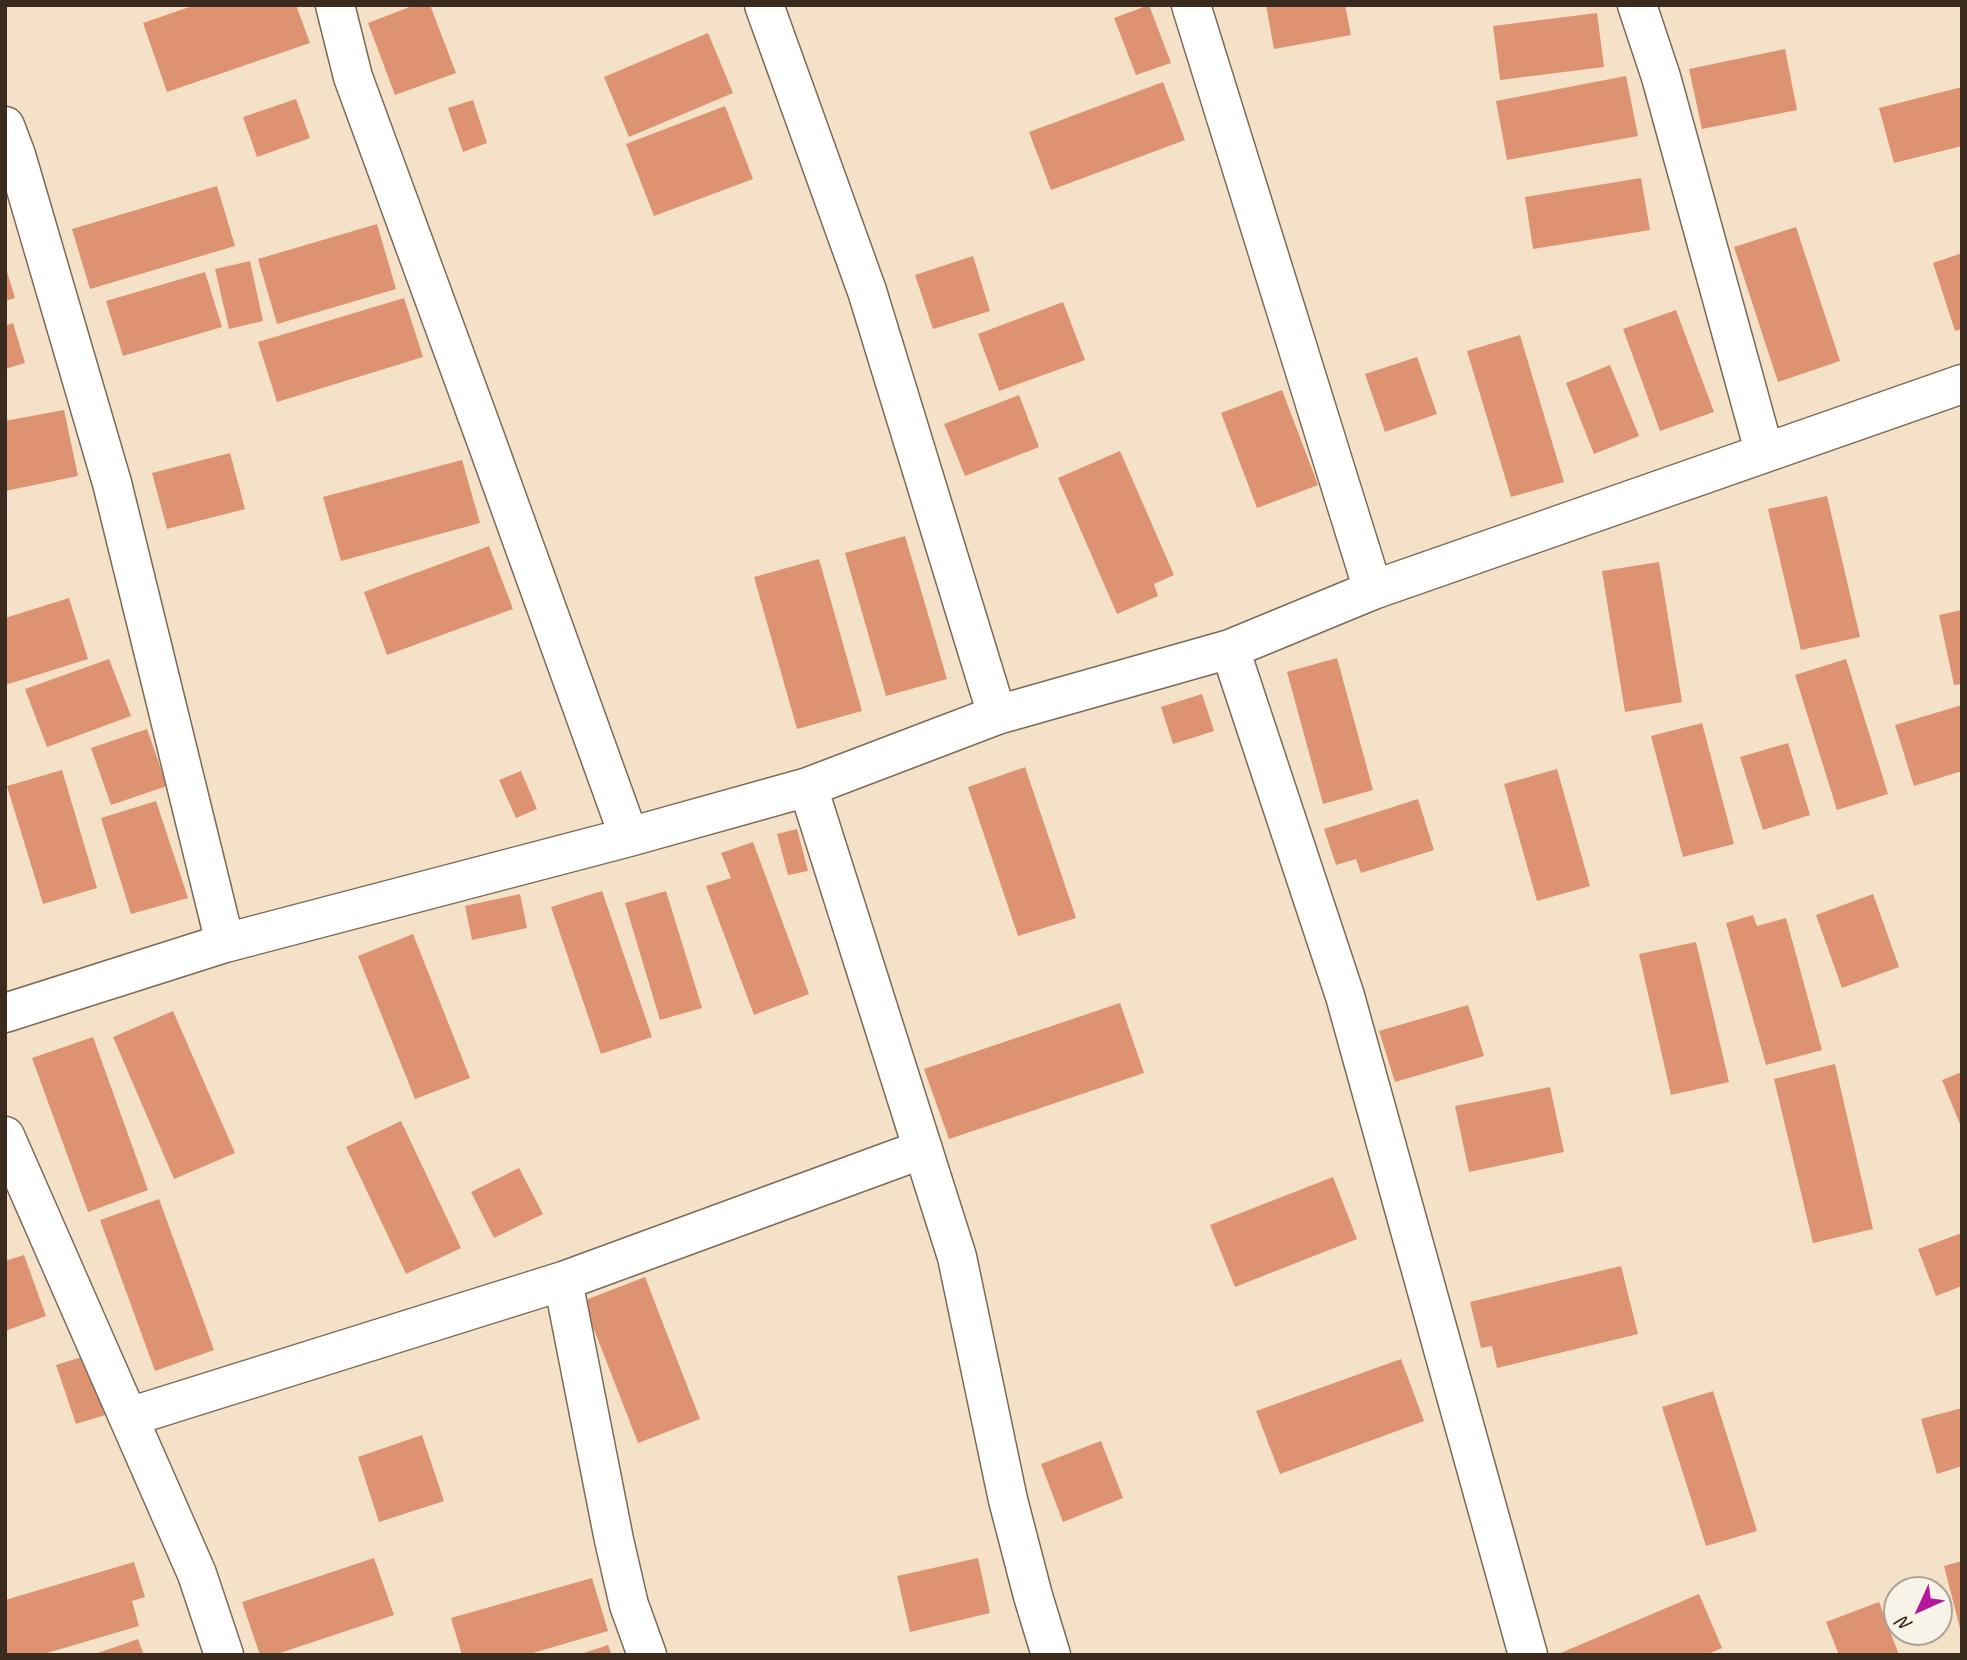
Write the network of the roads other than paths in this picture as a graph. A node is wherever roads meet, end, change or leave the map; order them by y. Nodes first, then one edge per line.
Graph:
1 (335, 5) edge
2 (764, 5) edge
3 (1191, 5) edge
4 (1637, 5) edge
5 (5, 127) edge
6 (1962, 384) edge
7 (1763, 452) junction
8 (1373, 590) junction
9 (1230, 649) junction
10 (997, 715) junction
11 (808, 786) junction
12 (629, 837) junction
13 (225, 943) junction
14 (5, 1013) edge
15 (5, 1136) edge
16 (923, 1149) junction
17 (563, 1280) junction
18 (128, 1417) junction
19 (224, 1655) edge
20 (648, 1655) edge
21 (1051, 1655) edge
22 (1528, 1655) edge

1 - 12 street
2 - 10 street
3 - 8 street
4 - 7 street
5 - 13 street
6 - 7 street
7 - 8 street
8 - 9 street
9 - 10 street
9 - 22 street
10 - 11 street
11 - 12 street
11 - 16 street
12 - 13 street
13 - 14 street
15 - 18 street
16 - 17 street
16 - 21 street
17 - 18 street
17 - 20 street
18 - 19 street

